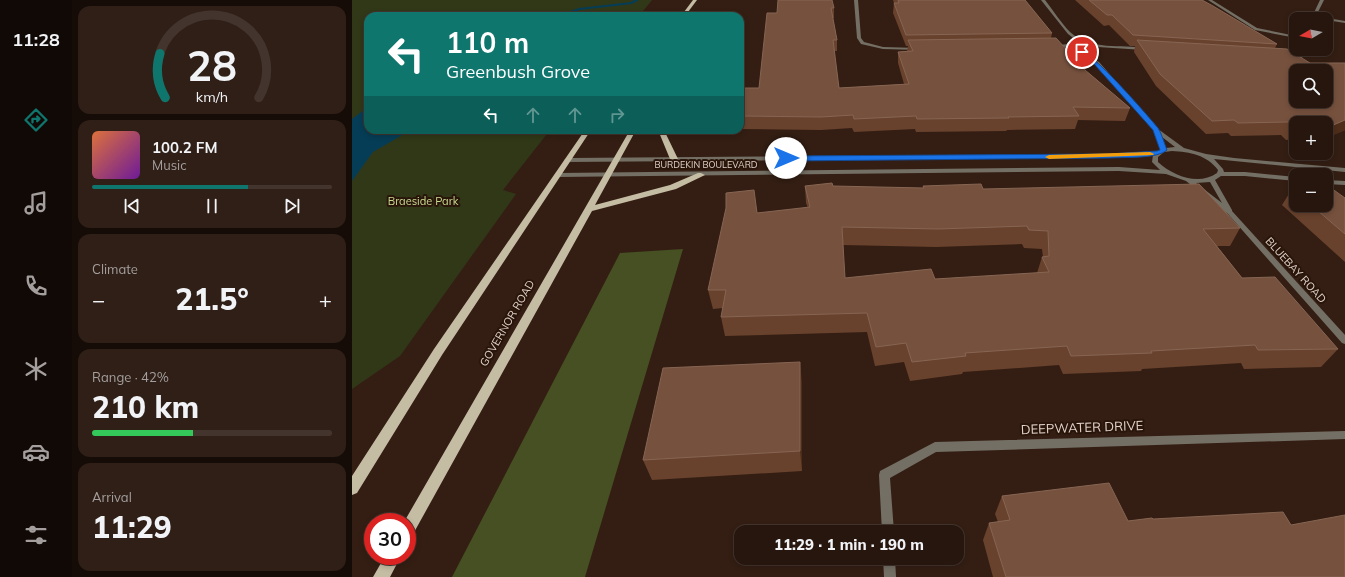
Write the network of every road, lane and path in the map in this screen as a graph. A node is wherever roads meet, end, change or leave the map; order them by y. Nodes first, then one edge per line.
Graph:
1 (695, 0) edge
2 (856, 0) edge
3 (1043, 0) edge
4 (1210, 0) edge
5 (1322, 0) edge
6 (686, 12) edge
7 (1316, 12) edge
8 (1333, 20) edge
9 (1345, 22) edge
10 (1069, 32) junction
11 (1289, 36) edge
12 (1082, 42) junction
13 (1071, 46) junction
14 (926, 48) edge
15 (1095, 49) junction
16 (1147, 49) edge
17 (1082, 52) junction
18 (1300, 56) edge
19 (1287, 57) edge
20 (1097, 64) junction
21 (1156, 130) junction
22 (585, 134) edge
23 (631, 134) edge
24 (663, 134) edge
25 (1182, 150) junction
26 (1161, 152) junction
27 (1202, 155) junction
28 (674, 159) junction
29 (567, 160) junction
30 (616, 160) junction
31 (1345, 170) edge
32 (1167, 172) junction
33 (1220, 174) junction
34 (558, 175) junction
35 (608, 175) junction
36 (700, 175) junction
37 (1289, 178) edge
38 (1188, 180) junction
39 (1212, 180) junction
40 (1333, 182) edge
41 (1345, 183) edge
42 (589, 209) junction
43 (1230, 213) junction
44 (1345, 341) edge
45 (1345, 435) edge
46 (352, 488) edge
47 (416, 515) edge
48 (888, 525) edge
49 (388, 565) edge
50 (889, 565) edge
51 (381, 577) edge
52 (890, 577) edge

1 - 6 main road
2 - 14 street
3 - 10 street
4 - 11 street
5 - 7 street
8 - 9 street
10 - 12 street
10 - 13 street
12 - 13 street
12 - 15 street
13 - 17 street
15 - 16 street
15 - 17 street
15 - 20 street
17 - 20 street
18 - 19 street
20 - 21 street
21 - 25 street
21 - 26 street
22 - 29 main road
23 - 30 main road, GOVERNOR ROAD
24 - 28 main road
25 - 26 street, BURDEKIN BOULEVARD
25 - 27 street
26 - 28 street, BURDEKIN BOULEVARD
26 - 32 street
27 - 31 street
27 - 33 street
28 - 30 street, BURDEKIN BOULEVARD
29 - 30 street, BURDEKIN BOULEVARD
29 - 34 main road
30 - 35 main road, GOVERNOR ROAD
32 - 36 street, BURDEKIN BOULEVARD
32 - 38 street
33 - 37 street
33 - 39 street
34 - 35 street, BURDEKIN BOULEVARD
34 - 46 main road
35 - 36 street, BURDEKIN BOULEVARD
35 - 42 main road, GOVERNOR ROAD
36 - 42 main road
38 - 39 street
38 - 43 street, BLUEBAY ROAD
39 - 43 street, BLUEBAY ROAD
40 - 41 street
42 - 47 main road, GOVERNOR ROAD
43 - 44 street, BLUEBAY ROAD
45 - 48 street, DEEPWATER DRIVE
49 - 51 main road
50 - 52 street

